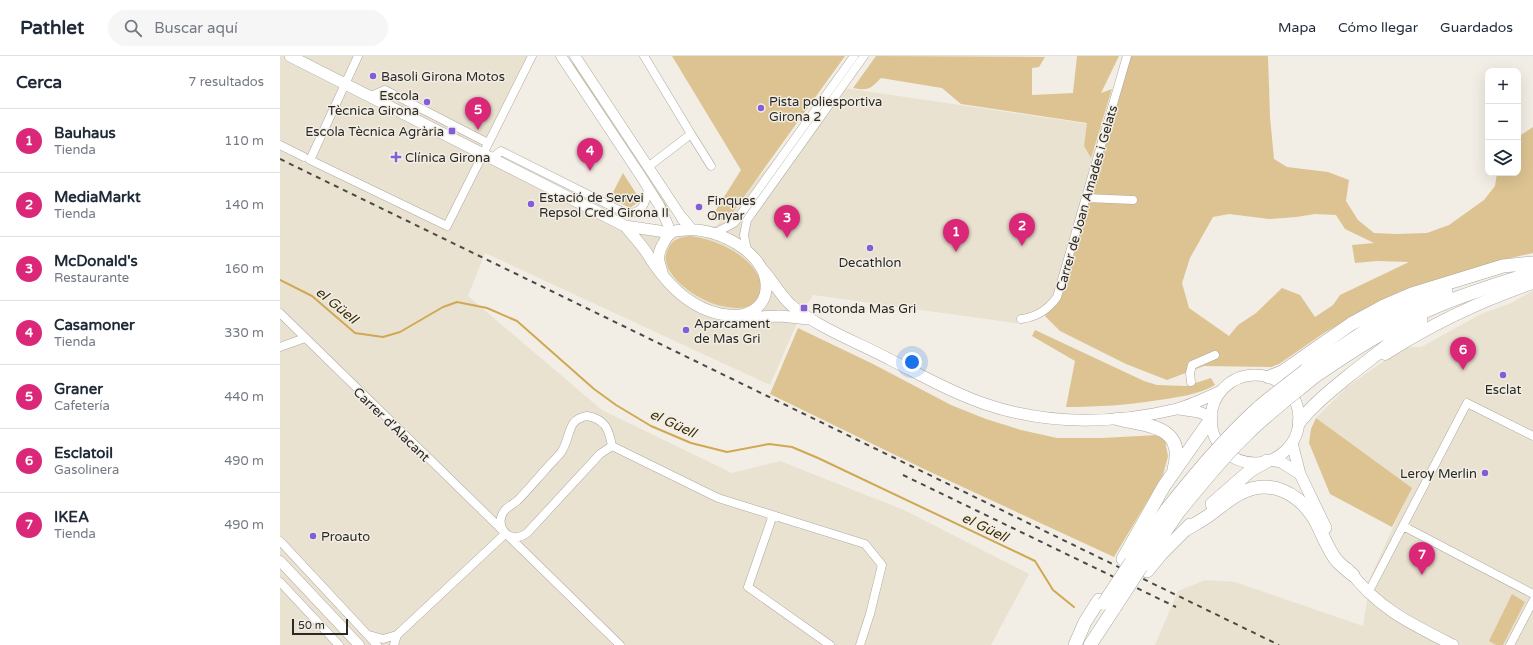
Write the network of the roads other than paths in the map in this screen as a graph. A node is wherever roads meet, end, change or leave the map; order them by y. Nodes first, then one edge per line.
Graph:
1 (290, 56) edge
2 (358, 56) edge
3 (532, 56) edge
4 (561, 56) edge
5 (575, 56) edge
6 (644, 56) edge
7 (854, 56) edge
8 (864, 56) edge
9 (1127, 56) edge
10 (344, 83) junction
11 (371, 96) junction
12 (691, 134) junction
13 (488, 143) junction
14 (280, 145) edge
15 (487, 156) junction
16 (307, 158) junction
17 (711, 166) dead end
18 (648, 167) junction
19 (648, 188) junction
20 (1086, 198) junction
21 (1133, 200) dead end
22 (615, 208) junction
23 (682, 218) joint
24 (623, 225) junction
25 (691, 229) junction
26 (670, 231) junction
27 (715, 233) junction
28 (747, 251) junction
29 (1533, 266) edge
30 (763, 270) junction
31 (663, 276) junction
32 (1533, 283) edge
33 (1497, 284) junction
34 (280, 313) edge
35 (737, 316) junction
36 (1021, 319) dead end
37 (811, 320) junction
38 (305, 338) junction
39 (280, 347) edge
40 (1215, 355) dead end
41 (1364, 364) junction
42 (1310, 374) junction
43 (1269, 377) junction
44 (1191, 382) dead end
45 (1219, 392) junction
46 (1178, 409) junction
47 (1211, 418) junction
48 (1118, 419) junction
49 (1299, 422) junction
50 (1533, 436) edge
51 (1292, 443) junction
52 (612, 446) junction
53 (1269, 461) junction
54 (1172, 473) junction
55 (1300, 474) junction
56 (773, 515) junction
57 (1403, 526) junction
58 (1185, 530) junction
59 (505, 534) junction
60 (280, 541) edge
61 (280, 561) edge
62 (1135, 565) junction
63 (1353, 576) junction
64 (280, 582) edge
65 (1368, 593) junction
66 (1533, 594) edge
67 (1533, 602) edge
68 (1109, 605) junction
69 (368, 635) junction
70 (397, 635) junction
71 (339, 645) edge
72 (359, 645) edge
73 (377, 645) edge
74 (394, 645) edge
75 (620, 645) edge
76 (830, 645) edge
77 (860, 645) edge
78 (1076, 645) edge
79 (1091, 645) edge
80 (1453, 645) edge
81 (1510, 645) edge

1 - 10 main road
2 - 10 street
3 - 13 street
4 - 19 street
5 - 18 street
6 - 12 street
7 - 27 street
8 - 28 street
9 - 20 street, Carrer de Joan Amades i Gelats
10 - 11 main road
10 - 16 street
11 - 13 street
11 - 15 main road
12 - 17 street
12 - 18 street
13 - 15 street
14 - 16 street
15 - 16 street
15 - 22 street
15 - 24 main road
18 - 23 street
19 - 22 street
19 - 26 street
20 - 21 street
20 - 36 street, Carrer de Joan Amades i Gelats
22 - 24 street
23 - 25 main road
24 - 26 main road
24 - 31 main road
25 - 26 main road
25 - 27 main road
26 - 31 main road
27 - 28 main road
28 - 30 main road
29 - 33 highway
29 - 42 highway
29 - 43 highway
30 - 35 main road
30 - 37 main road
31 - 35 main road
32 - 41 main road
33 - 41 highway
33 - 42 highway
34 - 38 street, Carrer d'Alacant
35 - 37 main road
37 - 48 main road
38 - 39 street
38 - 59 street, Carrer d'Alacant
40 - 44 street
41 - 49 highway
42 - 62 highway, bridge
43 - 45 main road
43 - 49 main road
45 - 46 main road
45 - 47 main road
46 - 47 main road
46 - 48 main road
47 - 53 main road
47 - 54 highway
48 - 54 highway
49 - 51 main road
50 - 57 street
51 - 53 main road
51 - 55 main road
52 - 56 street
52 - 59 street
52 - 59 street
53 - 55 main road
53 - 58 highway
54 - 62 highway
55 - 63 main road
56 - 76 street
56 - 77 street
57 - 65 street
57 - 66 street
58 - 62 highway
58 - 63 highway
59 - 70 street
59 - 75 street, Carrer d'Alacant
60 - 69 street
61 - 72 street
62 - 68 highway, bridge
62 - 68 highway
63 - 65 main road
64 - 71 street
65 - 80 main road
67 - 81 street
68 - 78 highway
68 - 79 highway
69 - 70 street
69 - 73 street
70 - 74 street

